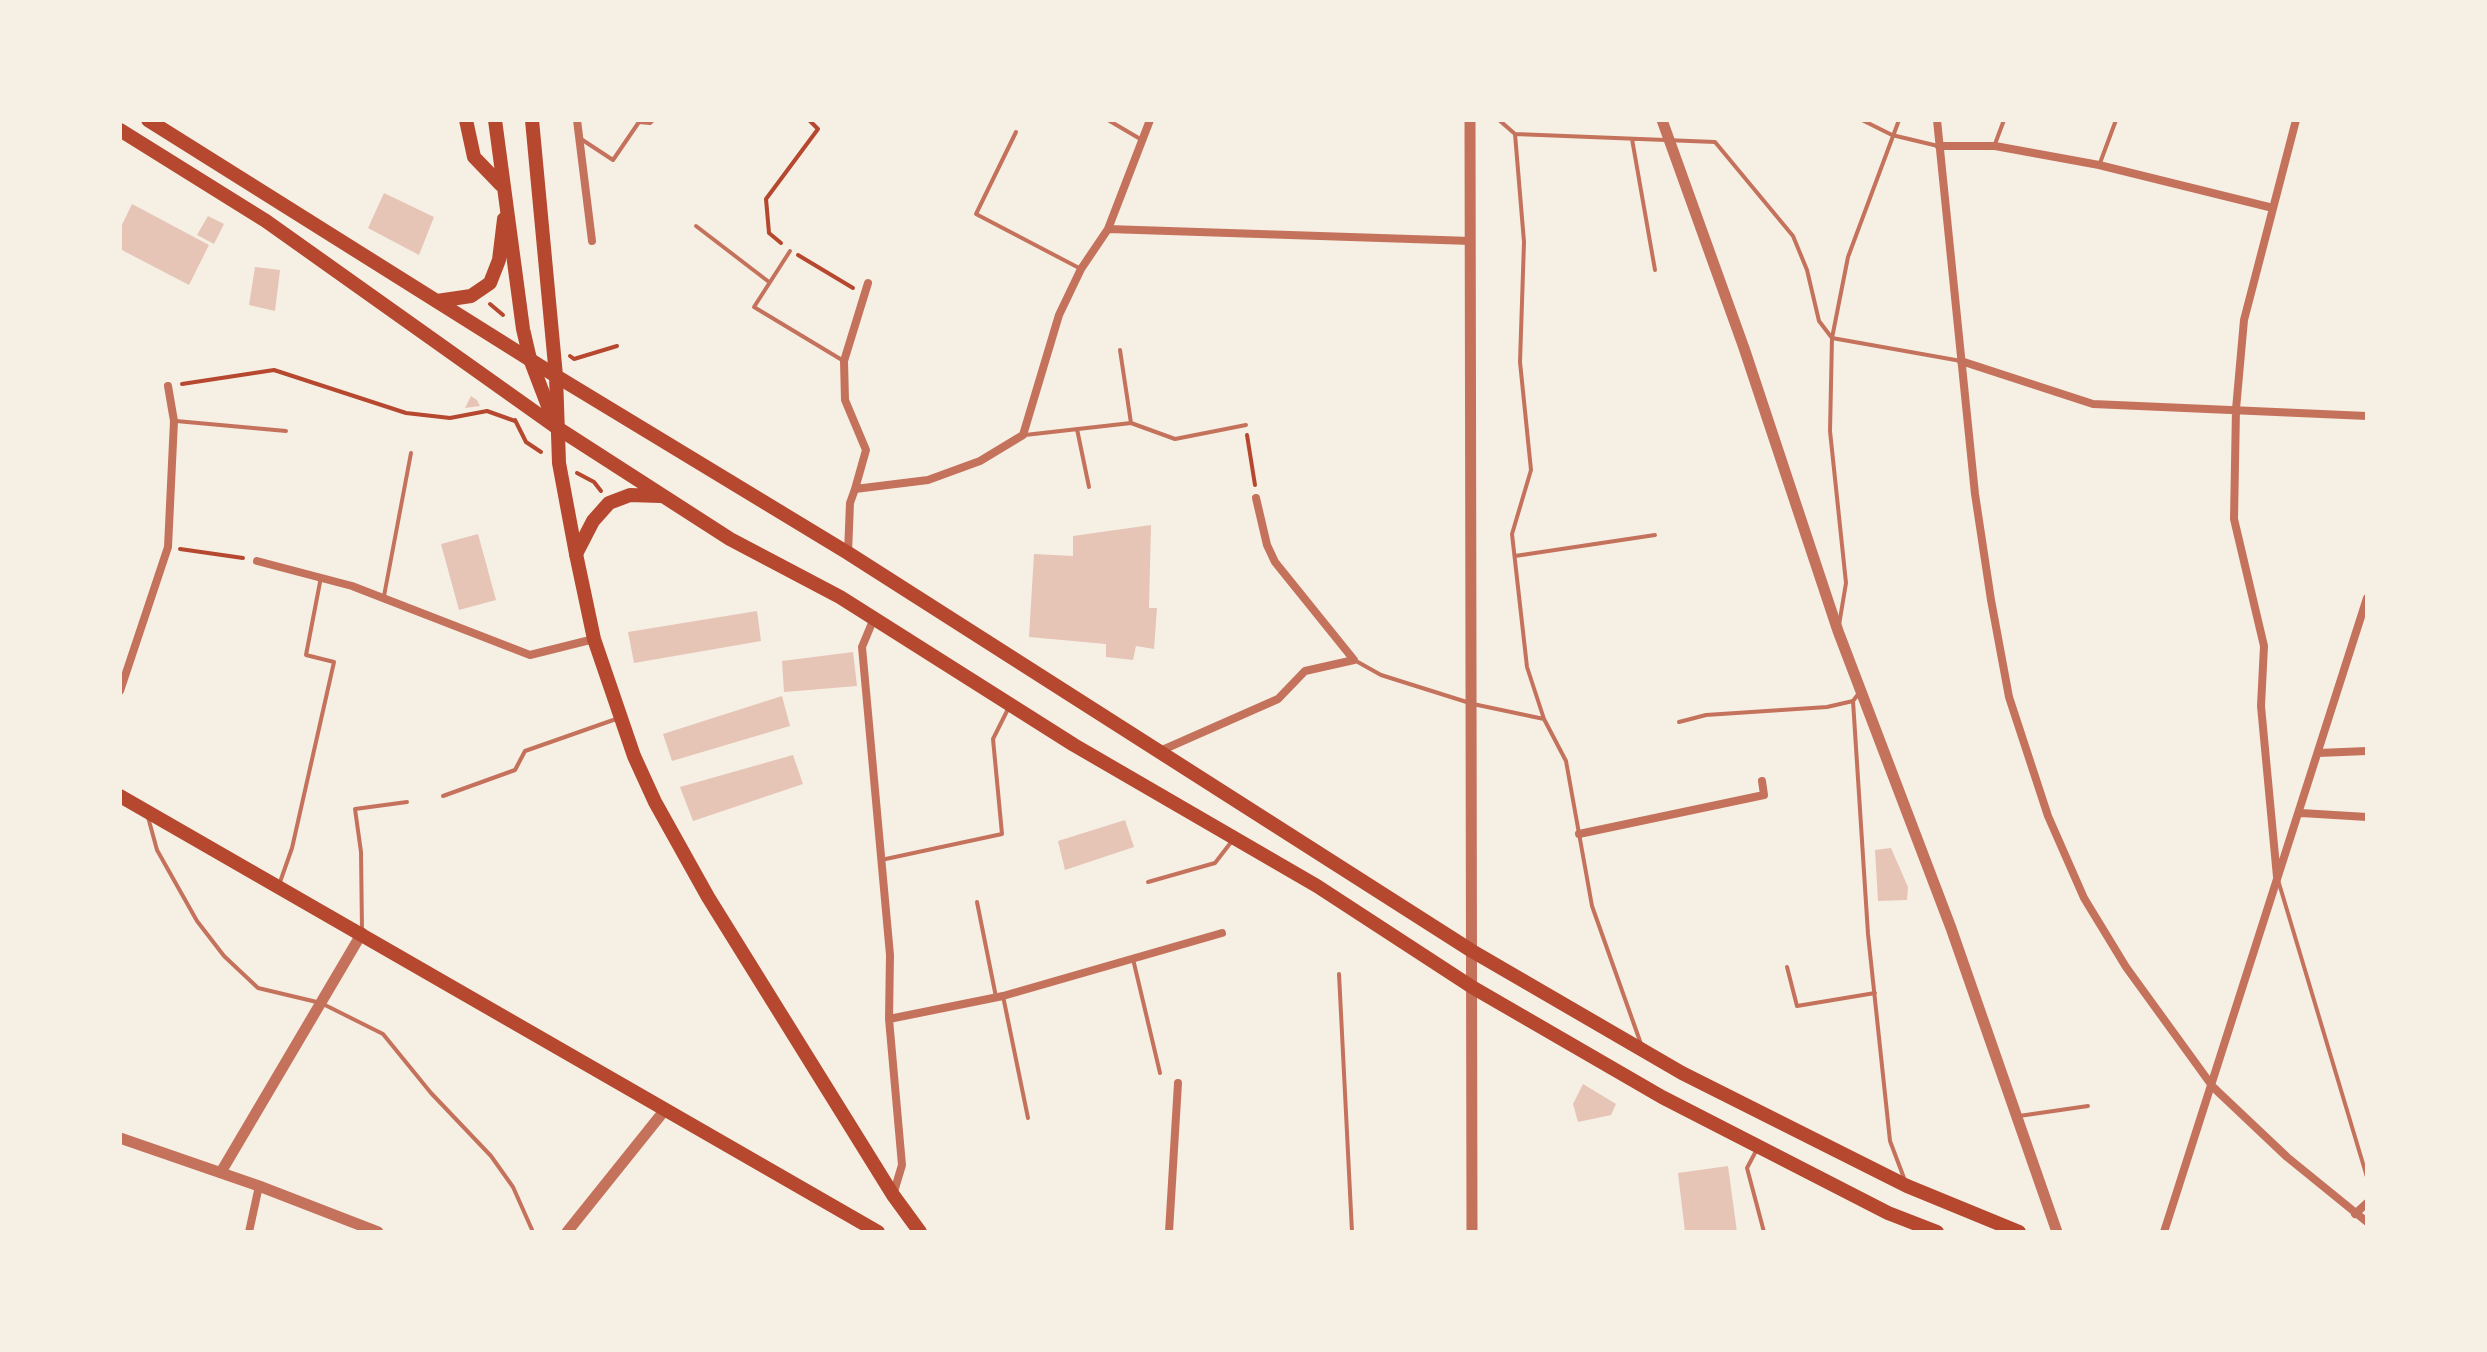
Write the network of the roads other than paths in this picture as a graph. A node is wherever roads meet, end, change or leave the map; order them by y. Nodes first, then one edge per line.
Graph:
1 (148, 120) edge
2 (466, 120) edge
3 (495, 120) edge
4 (532, 120) edge
5 (577, 120) edge
6 (653, 120) edge
7 (1108, 120) edge
8 (1150, 120) edge
9 (1470, 120) edge
10 (1499, 120) edge
11 (1662, 120) edge
12 (1862, 120) edge
13 (1899, 120) edge
14 (1937, 120) edge
15 (2004, 120) edge
16 (2116, 120) edge
17 (2296, 120) edge
18 (638, 121) edge
19 (120, 130) edge
20 (1016, 132) dead end
21 (1515, 134) junction
22 (1892, 135) junction
23 (581, 139) junction
24 (1632, 139) junction
25 (1669, 139) junction
26 (1144, 141) junction
27 (1939, 146) junction
28 (1995, 146) junction
29 (2099, 165) junction
30 (501, 185) junction
31 (2273, 208) junction
32 (505, 213) junction
33 (696, 226) dead end
34 (1108, 229) junction
35 (592, 241) dead end
36 (1471, 241) junction
37 (790, 251) road end
38 (1081, 269) junction
39 (1655, 270) dead end
40 (769, 282) junction
41 (868, 283) dead end
42 (437, 301) junction
43 (1832, 338) junction
44 (1120, 350) dead end
45 (530, 359) junction
46 (844, 361) junction
47 (1961, 361) junction
48 (556, 376) junction
49 (168, 386) road end
50 (2236, 409) junction
51 (2367, 416) edge
52 (174, 421) junction
53 (1131, 423) junction
54 (1246, 425) road end
55 (556, 427) junction
56 (1077, 429) junction
57 (286, 431) dead end
58 (1023, 435) junction
59 (411, 453) dead end
60 (1089, 487) dead end
61 (855, 489) junction
62 (664, 497) junction
63 (1256, 498) road end
64 (1655, 535) dead end
65 (848, 553) junction
66 (576, 554) junction
67 (1514, 556) junction
68 (257, 561) road end
69 (321, 577) junction
70 (383, 598) junction
71 (2367, 598) edge
72 (874, 618) junction
73 (1838, 631) junction
74 (594, 639) junction
75 (1354, 660) junction
76 (120, 691) edge
77 (1857, 696) junction
78 (1473, 704) junction
79 (1010, 705) junction
80 (619, 718) junction
81 (1544, 719) junction
82 (1679, 722) dead end
83 (1159, 751) junction
84 (2367, 751) edge
85 (2318, 753) junction
86 (1762, 781) dead end
87 (120, 796) edge
88 (443, 796) dead end
89 (407, 802) dead end
90 (147, 811) junction
91 (2301, 813) junction
92 (2367, 817) edge
93 (1579, 834) junction
94 (1235, 837) junction
95 (881, 860) junction
96 (2277, 877) junction
97 (1148, 882) dead end
98 (278, 888) junction
99 (977, 902) dead end
100 (362, 933) junction
101 (1222, 933) dead end
102 (1472, 951) junction
103 (1132, 957) junction
104 (1787, 967) dead end
105 (1339, 974) dead end
106 (1472, 987) junction
107 (1875, 993) junction
108 (999, 996) junction
109 (321, 1003) junction
110 (889, 1019) junction
111 (1643, 1050) junction
112 (1160, 1073) dead end
113 (1178, 1083) dead end
114 (2213, 1087) junction
115 (2088, 1106) dead end
116 (664, 1111) junction
117 (2017, 1117) junction
118 (1028, 1118) dead end
119 (120, 1138) edge
120 (1758, 1147) junction
121 (221, 1172) junction
122 (2367, 1177) edge
123 (259, 1186) junction
124 (1907, 1186) junction
125 (893, 1195) junction
126 (2367, 1203) edge
127 (2355, 1214) junction
128 (2367, 1222) edge
129 (249, 1232) edge
130 (378, 1232) edge
131 (533, 1232) edge
132 (567, 1232) edge
133 (878, 1232) edge
134 (920, 1232) edge
135 (1169, 1232) edge
136 (1352, 1232) edge
137 (1472, 1232) edge
138 (1764, 1232) edge
139 (1937, 1232) edge
140 (2019, 1232) edge
141 (2057, 1232) edge
142 (2164, 1232) edge

1 - 42 main road
2 - 30 main road
3 - 30 main road
4 - 48 main road
5 - 23 street
6 - 18 lane
7 - 26 lane
8 - 26 street
9 - 36 street
10 - 21 lane
11 - 25 street
12 - 22 lane
13 - 22 lane
14 - 27 street
15 - 28 lane
16 - 29 lane
17 - 31 street
18 - 23 lane
19 - 55 main road
20 - 38 lane
21 - 24 lane
21 - 67 lane
22 - 27 lane
22 - 43 lane
23 - 35 street
24 - 25 lane
24 - 39 lane
25 - 43 lane
25 - 73 street
26 - 34 street
27 - 28 street
27 - 47 street
28 - 29 street
29 - 31 street
30 - 32 main road
31 - 50 street
32 - 42 main road
32 - 45 main road
33 - 40 lane
34 - 36 street
34 - 38 street
36 - 78 street
37 - 40 lane
38 - 58 street
40 - 46 lane
41 - 46 street
42 - 45 main road
43 - 47 lane
43 - 73 lane
44 - 53 lane
45 - 48 main road
45 - 55 main road
46 - 61 street
47 - 50 street
47 - 114 street
48 - 55 main road
48 - 65 main road
49 - 52 street
50 - 51 street
50 - 96 street
52 - 57 lane
52 - 76 street
53 - 54 lane
53 - 56 lane
55 - 62 main road
55 - 66 main road
56 - 58 lane
56 - 60 lane
58 - 61 street
59 - 70 lane
61 - 65 street
62 - 66 main road
62 - 72 main road
63 - 75 street
64 - 67 lane
65 - 83 main road
66 - 74 main road
67 - 81 lane
68 - 69 street
69 - 70 street
69 - 98 lane
70 - 74 street
71 - 85 street
72 - 79 main road
72 - 95 street
73 - 77 street
74 - 80 main road
75 - 78 lane
75 - 83 street
77 - 82 lane
77 - 107 lane
77 - 117 street
78 - 81 lane
78 - 102 street
79 - 94 main road
79 - 95 lane
80 - 88 lane
80 - 125 main road
81 - 93 lane
83 - 102 main road
84 - 85 street
85 - 91 street
86 - 93 street
87 - 90 main road
89 - 100 lane
90 - 98 main road
90 - 109 lane
91 - 92 street
91 - 96 street
93 - 111 lane
94 - 97 lane
94 - 106 main road
95 - 110 street
96 - 114 street
96 - 122 lane
98 - 100 main road
99 - 108 lane
100 - 109 street
100 - 116 main road
101 - 103 street
102 - 106 street
102 - 111 main road
103 - 108 street
103 - 112 lane
104 - 107 lane
105 - 136 lane
106 - 120 main road
106 - 137 street
107 - 124 lane
108 - 110 street
108 - 118 lane
109 - 121 street
109 - 131 lane
110 - 125 street
111 - 124 main road
113 - 135 street
114 - 127 street
114 - 142 street
115 - 117 lane
116 - 132 street
116 - 133 main road
117 - 141 street
119 - 121 street
120 - 138 lane
120 - 139 main road
121 - 123 street
123 - 129 street
123 - 130 street
124 - 140 main road
125 - 134 main road
126 - 127 street
127 - 128 street

